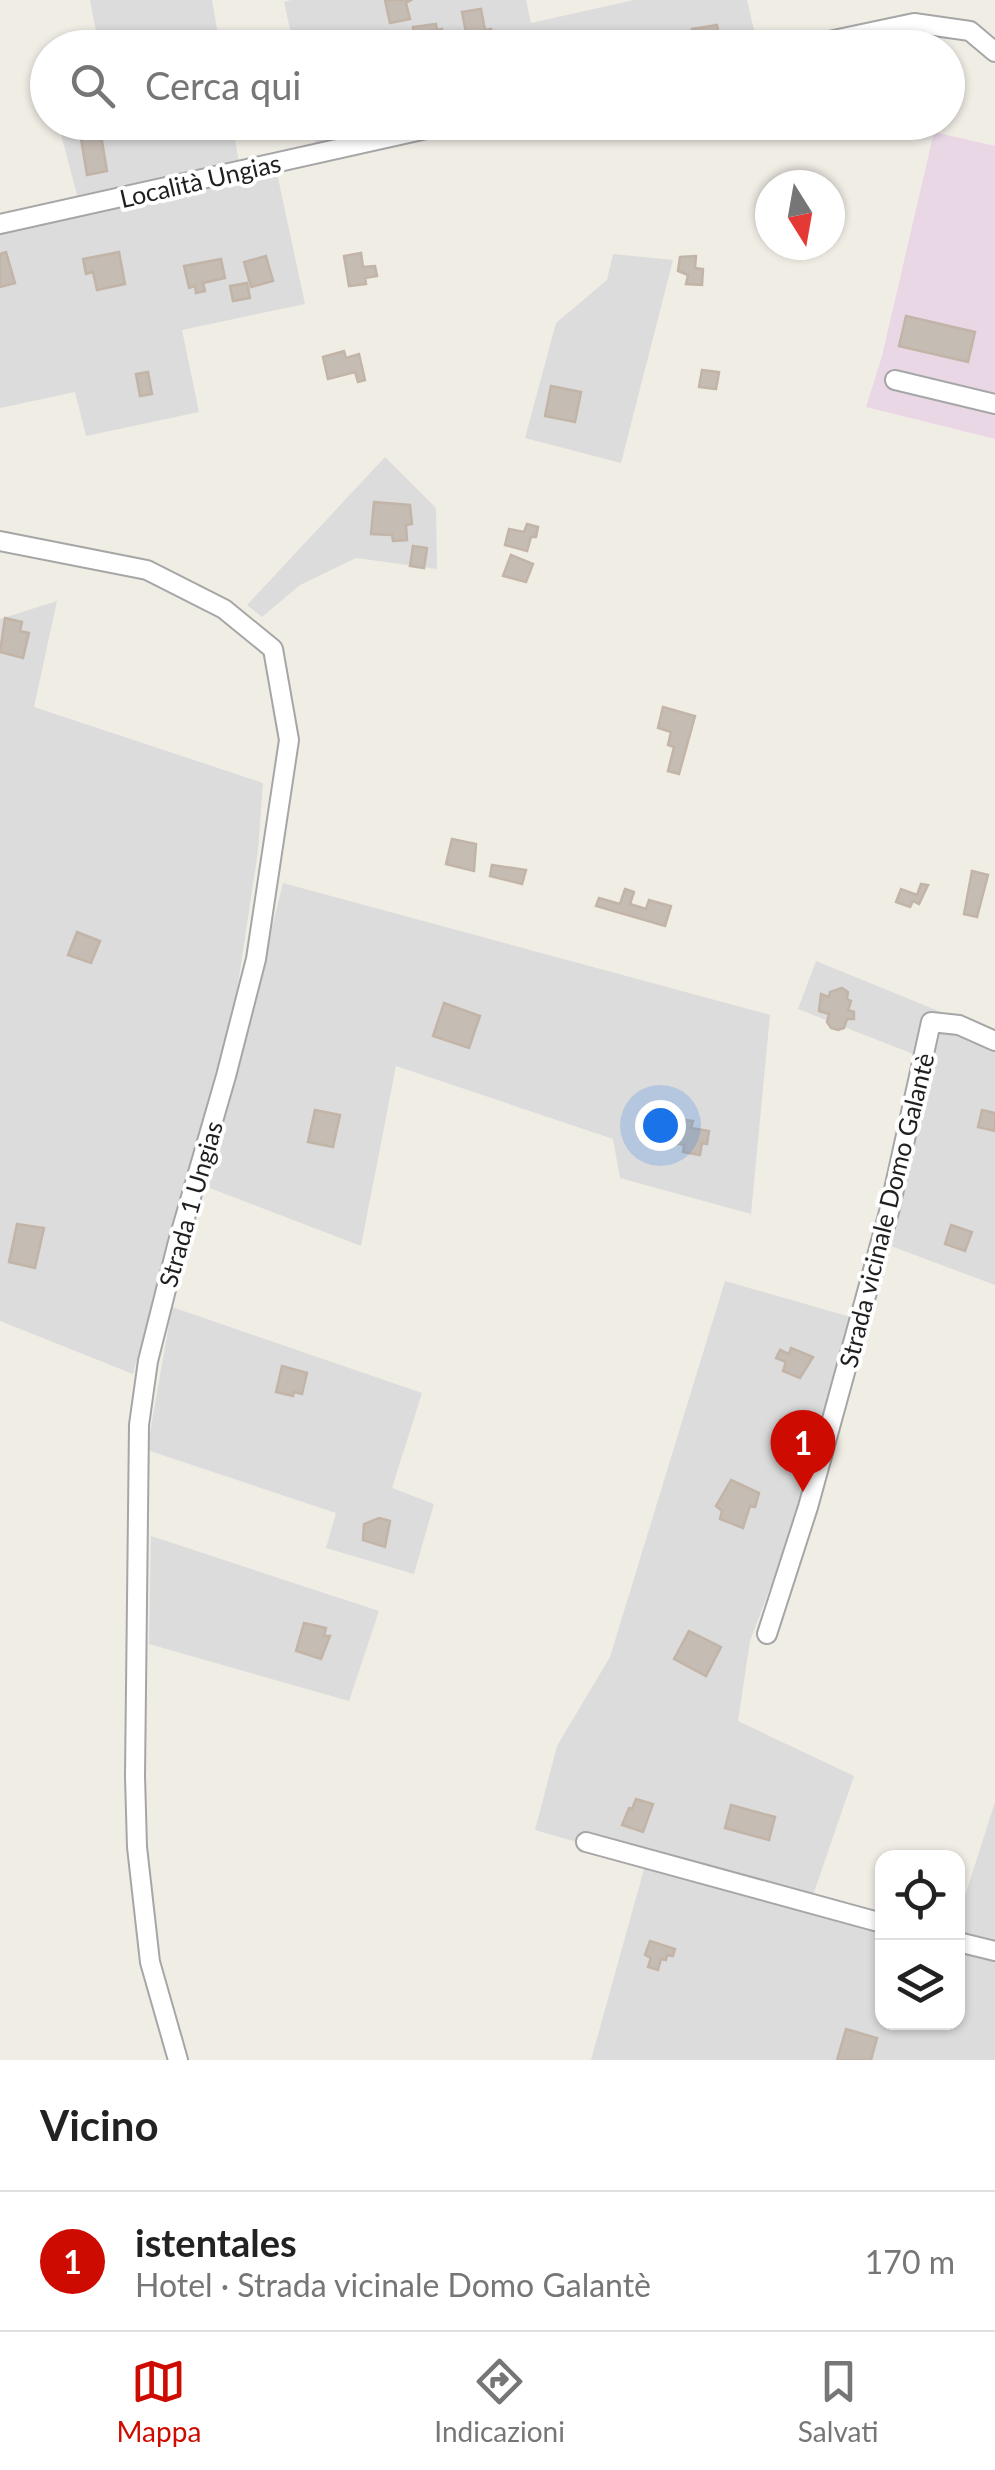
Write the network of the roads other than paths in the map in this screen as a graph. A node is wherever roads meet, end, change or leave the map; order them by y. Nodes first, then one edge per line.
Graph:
1 (876, 30) edge
2 (964, 30) edge
3 (965, 30) edge
4 (995, 52) edge
5 (377, 140) edge
6 (0, 224) edge
7 (895, 380) dead end
8 (995, 404) edge
9 (0, 541) edge
10 (995, 1041) edge
11 (767, 1634) dead end
12 (586, 1842) dead end
13 (875, 1921) edge
14 (965, 1944) edge
15 (995, 1950) edge
16 (178, 2060) edge

1 - 2 street
3 - 4 street
5 - 6 street, Località Ungias
7 - 8 street
9 - 16 street, Strada 1 Ungias
10 - 11 street, Strada vicinale Domo Galantè
12 - 13 street
14 - 15 street

